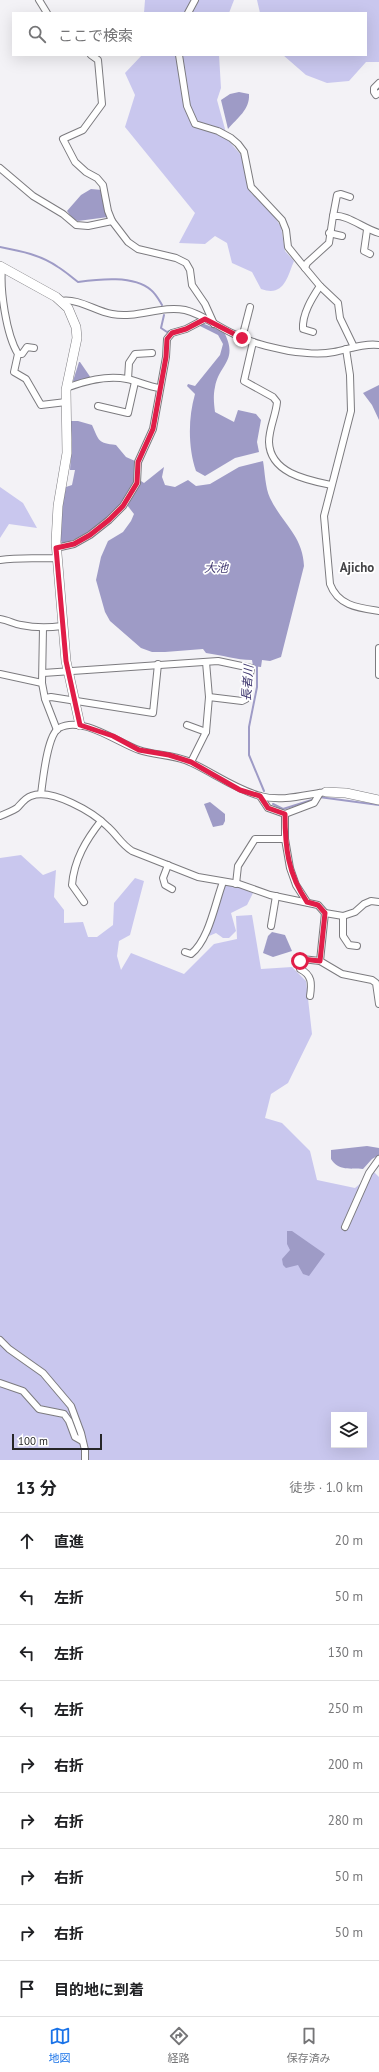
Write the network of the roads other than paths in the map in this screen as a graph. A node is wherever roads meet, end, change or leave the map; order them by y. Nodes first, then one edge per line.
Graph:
1 (39, 0) edge
2 (195, 0) edge
3 (46, 12) edge
4 (189, 12) edge
5 (92, 56) edge
6 (179, 56) edge
7 (379, 83) edge
8 (379, 93) edge
9 (0, 168) edge
10 (350, 197) dead end
11 (333, 216) junction
12 (112, 222) junction
13 (367, 230) junction
14 (329, 233) junction
15 (379, 233) edge
16 (342, 236) dead end
17 (370, 254) dead end
18 (1, 267) edge
19 (305, 268) junction
20 (320, 286) junction
21 (60, 301) junction
22 (250, 307) dead end
23 (205, 319) junction
24 (214, 324) junction
25 (313, 332) dead end
26 (242, 338) junction
27 (253, 342) junction
28 (379, 346) edge
29 (354, 347) junction
30 (34, 348) dead end
31 (346, 349) junction
32 (152, 353) dead end
33 (18, 354) junction
34 (128, 379) junction
35 (135, 382) junction
36 (66, 388) junction
37 (160, 388) junction
38 (66, 402) junction
39 (98, 406) dead end
40 (331, 485) junction
41 (56, 548) junction
42 (57, 558) junction
43 (0, 560) edge
44 (379, 611) edge
45 (0, 619) edge
46 (62, 626) junction
47 (43, 628) junction
48 (379, 648) edge
49 (206, 662) junction
50 (158, 664) junction
51 (67, 672) junction
52 (43, 673) junction
53 (0, 674) edge
54 (379, 675) edge
55 (42, 683) junction
56 (209, 697) junction
57 (45, 698) junction
58 (75, 701) junction
59 (80, 725) junction
60 (187, 725) dead end
61 (56, 730) junction
62 (206, 732) junction
63 (191, 762) junction
64 (40, 794) junction
65 (320, 795) junction
66 (260, 796) junction
67 (379, 800) edge
68 (285, 814) junction
69 (0, 816) edge
70 (101, 821) junction
71 (285, 839) junction
72 (168, 865) junction
73 (222, 882) junction
74 (236, 884) junction
75 (172, 889) dead end
76 (276, 896) junction
77 (84, 902) dead end
78 (307, 902) junction
79 (379, 902) edge
80 (325, 913) junction
81 (343, 916) junction
82 (272, 926) dead end
83 (357, 946) dead end
84 (185, 952) dead end
85 (320, 961) junction
86 (310, 996) dead end
87 (379, 1005) edge
88 (379, 1159) edge
89 (345, 1227) dead end
90 (0, 1340) edge
91 (0, 1383) edge
92 (82, 1441) junction
93 (85, 1460) edge

1 - 3 street
2 - 4 street
5 - 12 street
6 - 19 street
7 - 8 street
9 - 12 street
10 - 11 street
11 - 13 street
11 - 14 street
12 - 24 street
13 - 15 street
13 - 17 street
14 - 16 street
14 - 19 street
18 - 21 street
18 - 33 street
19 - 20 street
20 - 25 street
20 - 29 street
21 - 23 street
21 - 36 street
22 - 26 street
23 - 24 street
23 - 37 street
24 - 26 street
26 - 27 street
27 - 31 street
27 - 40 street
28 - 29 street
29 - 31 street
30 - 33 street
31 - 40 street
32 - 34 street
33 - 38 street
34 - 35 street
34 - 36 street
35 - 37 street
35 - 39 street
36 - 38 street
37 - 41 street
38 - 41 street
40 - 44 street
41 - 42 street
42 - 43 street
42 - 46 street
45 - 47 street
46 - 47 street
46 - 51 street
47 - 52 street
48 - 54 street
49 - 50 street
49 - 56 street
49 - 56 street
50 - 51 street
50 - 58 street
51 - 52 street
51 - 58 street
52 - 55 street
53 - 55 street
55 - 57 street
56 - 62 street
57 - 58 street
57 - 61 street
58 - 59 street
59 - 61 street
59 - 63 street
60 - 62 street
61 - 64 street
62 - 63 street
63 - 66 street
64 - 69 street
64 - 70 street
65 - 66 street
65 - 67 street
65 - 68 street
66 - 68 street
68 - 71 street
70 - 72 street
70 - 77 street
71 - 74 street
71 - 78 street
72 - 73 street
72 - 75 street
73 - 74 street
73 - 84 street
74 - 76 street
76 - 78 street
76 - 82 street
78 - 80 street
79 - 81 street
80 - 81 street
80 - 85 street
81 - 83 street
85 - 86 street
85 - 87 street
88 - 89 street
90 - 92 street
91 - 92 street
92 - 93 street

